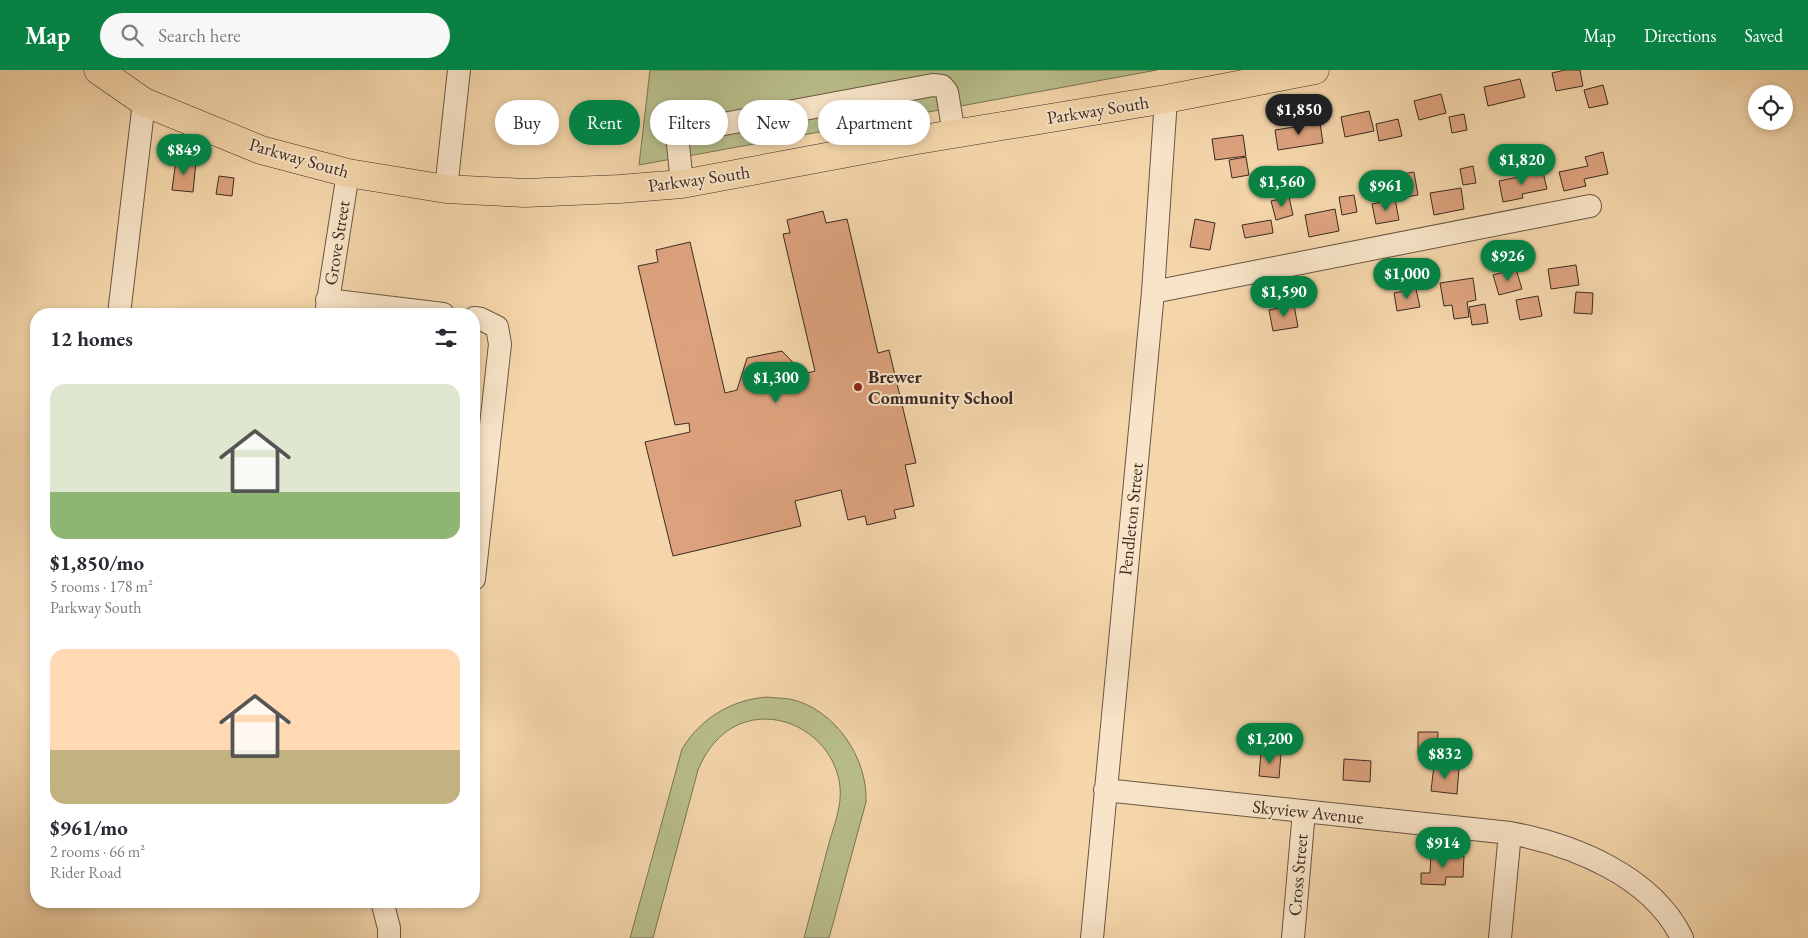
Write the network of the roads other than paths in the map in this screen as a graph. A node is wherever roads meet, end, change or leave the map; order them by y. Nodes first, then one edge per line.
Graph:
1 (98, 70) edge
2 (459, 70) edge
3 (1315, 70) edge
4 (1279, 73) edge
5 (1166, 99) junction
6 (144, 102) junction
7 (954, 134) junction
8 (348, 173) junction
9 (682, 184) junction
10 (446, 189) junction
11 (1590, 206) dead end
12 (1153, 292) junction
13 (326, 307) edge
14 (119, 308) edge
15 (343, 308) edge
16 (480, 318) edge
17 (480, 525) edge
18 (1105, 790) junction
19 (1304, 811) junction
20 (1510, 834) junction
21 (384, 908) edge
22 (389, 938) edge
23 (1092, 938) edge
24 (1293, 938) edge
25 (1500, 938) edge
26 (1682, 938) edge

1 - 6 main road, Parkway South
2 - 10 street
3 - 4 main road, Parkway South
4 - 5 main road, Parkway South
5 - 7 main road, Parkway South
5 - 12 street, Pendleton Street
6 - 8 main road, Parkway South
6 - 14 street
7 - 9 main road, Parkway South
7 - 9 street
8 - 10 main road, Parkway South
8 - 13 street, Grove Street
9 - 10 main road, Parkway South
11 - 12 street
12 - 18 street, Pendleton Street
13 - 15 street
16 - 17 street
18 - 19 street, Skyview Avenue
18 - 23 street, Pendleton Street
19 - 20 street, Skyview Avenue
19 - 24 street, Cross Street
20 - 25 street
20 - 26 street, Skyview Avenue
21 - 22 street

